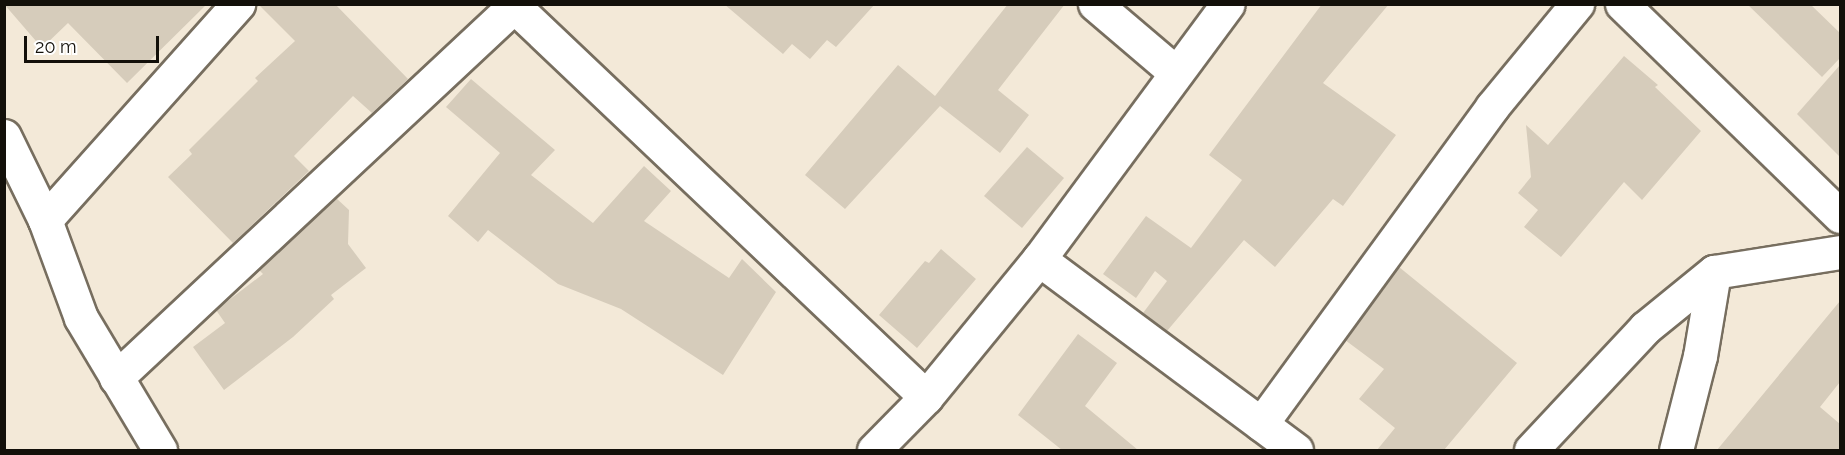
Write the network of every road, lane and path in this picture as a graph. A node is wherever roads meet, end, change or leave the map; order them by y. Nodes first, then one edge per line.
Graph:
1 (238, 4) edge
2 (1095, 4) edge
3 (1228, 4) edge
4 (1577, 4) edge
5 (1622, 4) edge
6 (1176, 73) junction
7 (4, 136) edge
8 (1840, 216) edge
9 (45, 220) junction
10 (1840, 252) edge
11 (1040, 259) junction
12 (1714, 272) junction
13 (116, 378) junction
14 (926, 397) junction
15 (1261, 424) junction
16 (160, 450) edge
17 (874, 450) edge
18 (1296, 450) edge
19 (1531, 450) edge
20 (1676, 450) edge

1 - 9 street
2 - 6 street
3 - 6 street
4 - 15 street
5 - 8 street
6 - 11 street
7 - 9 street
9 - 13 street
10 - 12 street
11 - 14 street
11 - 15 street
12 - 19 street
12 - 20 street
13 - 14 street
13 - 16 street
14 - 17 street
15 - 18 street

